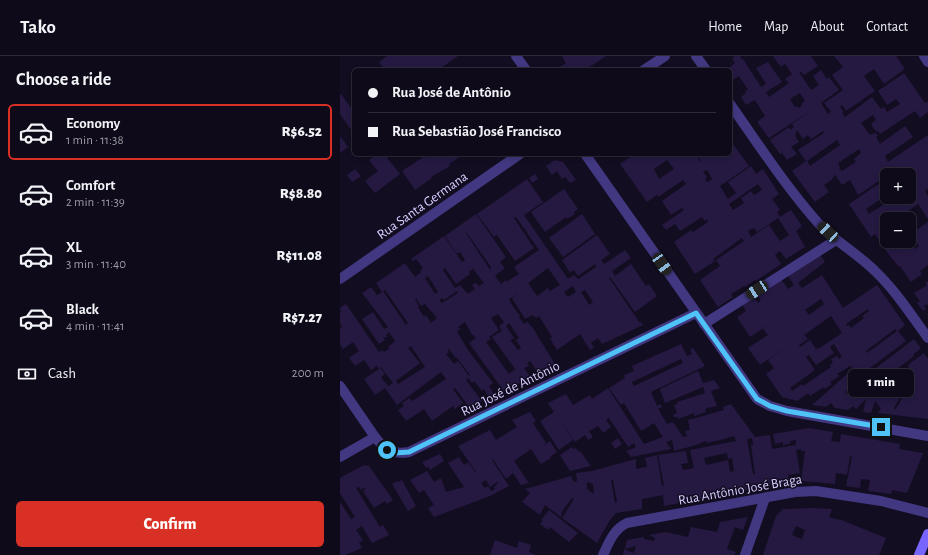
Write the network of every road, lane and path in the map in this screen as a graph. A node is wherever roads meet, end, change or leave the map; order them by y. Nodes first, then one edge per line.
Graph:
1 (516, 56) edge
2 (665, 56) edge
3 (696, 56) edge
4 (924, 56) edge
5 (928, 62) edge
6 (525, 68) edge
7 (647, 68) edge
8 (705, 68) edge
9 (732, 107) edge
10 (517, 156) edge
11 (586, 156) edge
12 (836, 240) junction
13 (340, 280) edge
14 (696, 313) junction
15 (704, 324) junction
16 (928, 338) edge
17 (340, 386) edge
18 (928, 436) edge
19 (376, 437) junction
20 (340, 457) edge
21 (765, 498) junction
22 (928, 513) edge
23 (928, 534) edge
24 (603, 555) edge
25 (745, 555) edge
26 (919, 555) edge

1 - 6 street
2 - 7 street
3 - 8 street
4 - 5 street
9 - 12 street
10 - 13 street, Rua Santa Germana
11 - 14 street
12 - 15 street
12 - 16 street
14 - 15 street
14 - 19 street, Rua José de Antônio
15 - 18 street
17 - 19 street, Rua José de Antônio
19 - 20 street
21 - 22 street, Rua Antônio José Braga
21 - 24 street, Rua Antônio José Braga
21 - 25 street
23 - 26 main road

